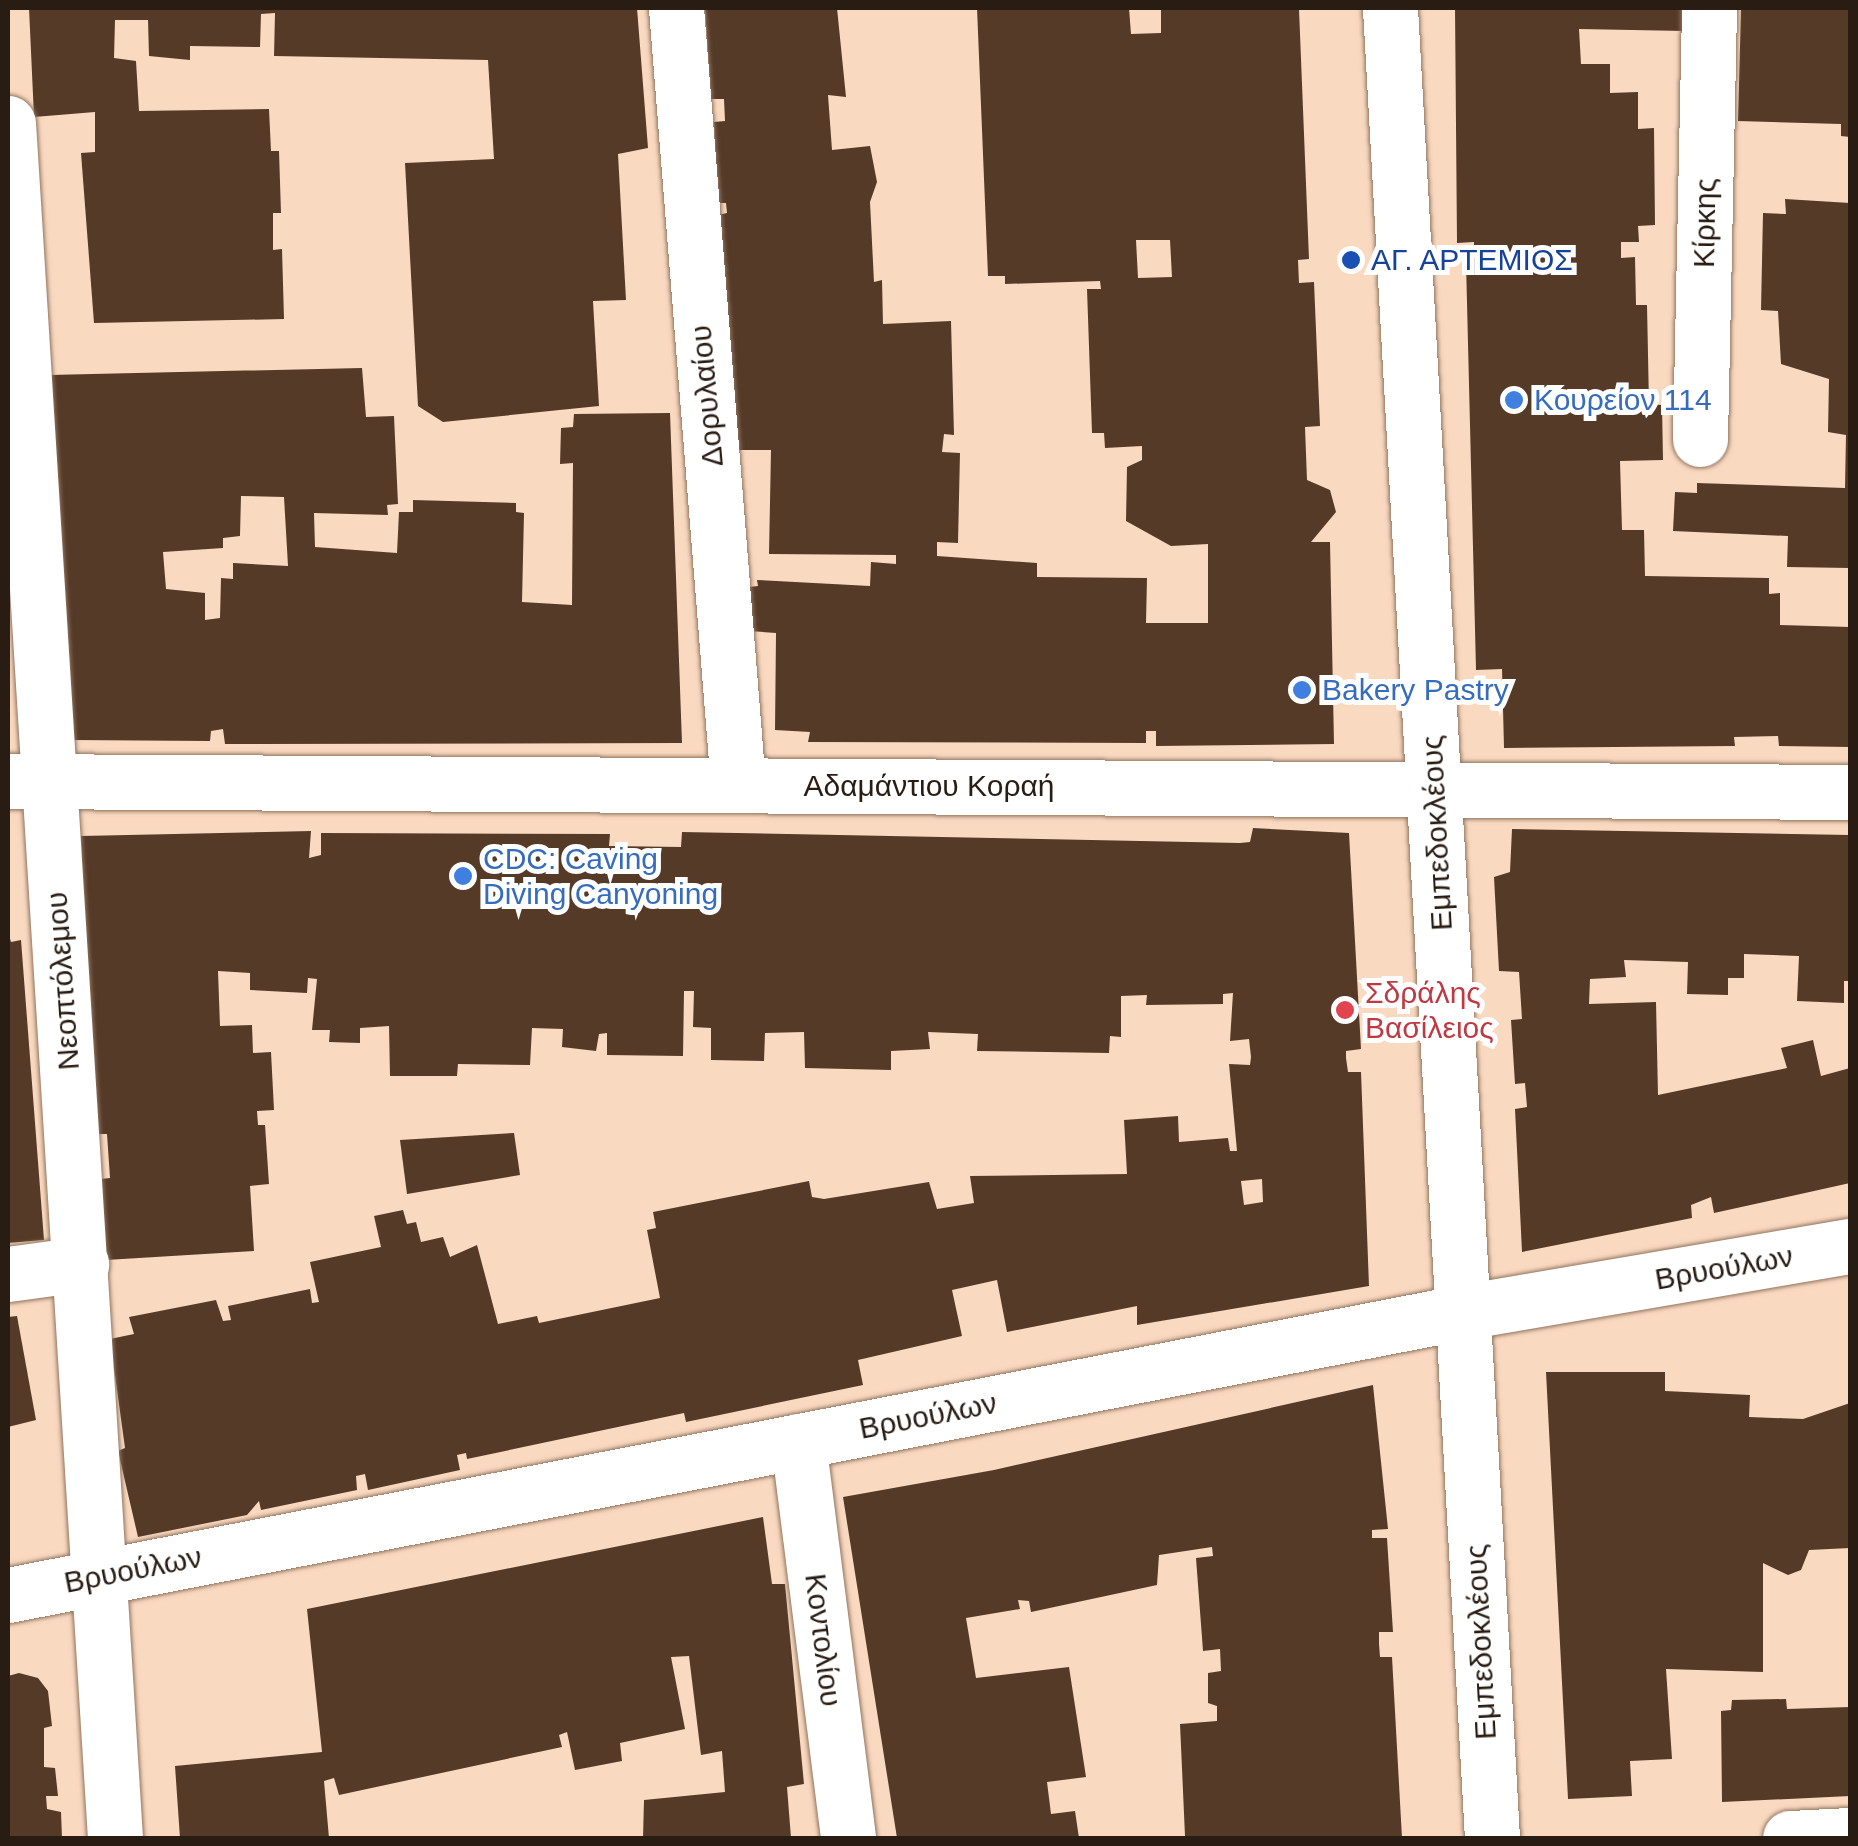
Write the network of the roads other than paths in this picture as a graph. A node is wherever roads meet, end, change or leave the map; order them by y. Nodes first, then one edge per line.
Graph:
1 (676, 8) edge
2 (1390, 8) edge
3 (1708, 8) edge
4 (8, 123) edge
5 (1700, 439) dead end
6 (29, 780) edge
7 (738, 785) junction
8 (1434, 790) junction
9 (1850, 792) edge
10 (1850, 1246) edge
11 (81, 1264) junction
12 (8, 1274) edge
13 (1463, 1312) junction
14 (798, 1441) junction
15 (98, 1577) junction
16 (8, 1595) edge
17 (1850, 1835) edge
18 (116, 1838) edge
19 (848, 1838) edge
20 (1492, 1838) edge
21 (1790, 1838) edge

1 - 7 street, Δορυλαίου
2 - 8 street, Εμπεδοκλέους
3 - 5 street, Κίρκης
4 - 6 street, Νεοπτόλεμου
6 - 7 street, Αδαμάντιου Κοραή
6 - 11 street, Νεοπτόλεμου
7 - 8 street, Αδαμάντιου Κοραή
8 - 9 street, Αδαμάντιου Κοραή
8 - 13 street, Εμπεδοκλέους
10 - 13 street, Βρυούλων
11 - 12 street
11 - 15 street, Νεοπτόλεμου
13 - 14 street, Βρυούλων
13 - 20 street, Εμπεδοκλέους
14 - 15 street, Βρυούλων
14 - 19 street, Κοντολίου
15 - 16 street, Βρυούλων
15 - 18 street, Νεοπτόλεμου
17 - 21 street

